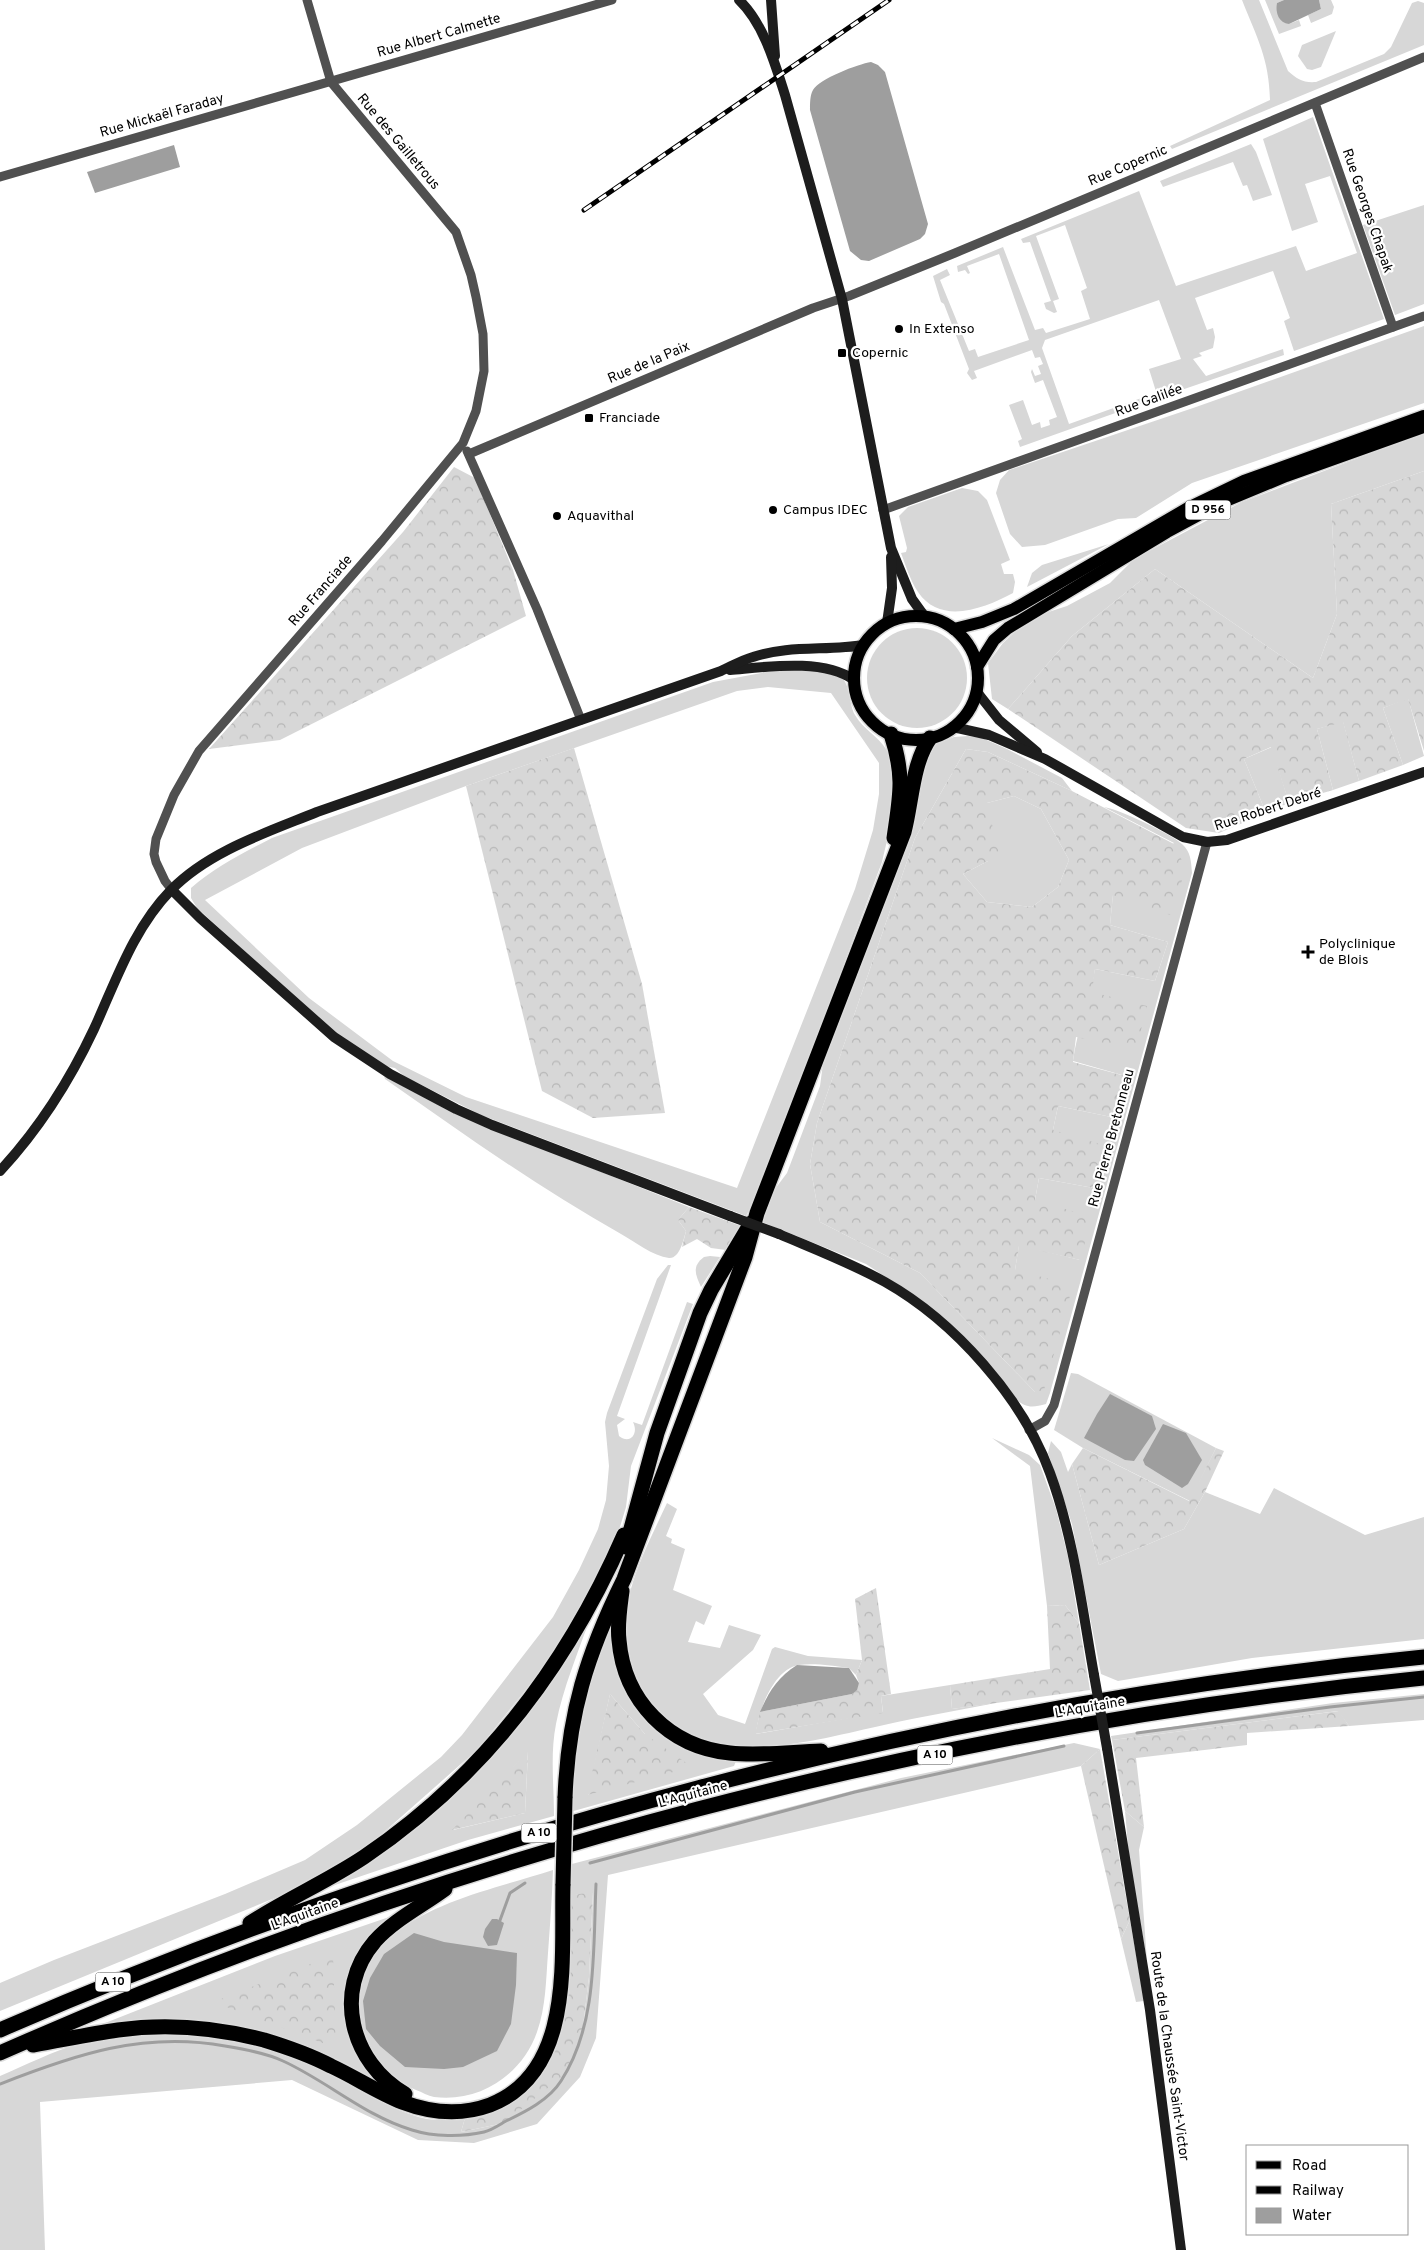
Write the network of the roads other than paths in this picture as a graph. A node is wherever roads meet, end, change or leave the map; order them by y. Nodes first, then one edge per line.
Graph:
1 (307, 0) edge
2 (612, 0) edge
3 (739, 0) edge
4 (772, 0) edge
5 (1424, 57) edge
6 (776, 65) junction
7 (331, 82) junction
8 (1315, 103) junction
9 (0, 176) edge
10 (476, 297) joint
11 (842, 299) junction
12 (1424, 316) edge
13 (1393, 328) junction
14 (1424, 416) edge
15 (1424, 427) edge
16 (463, 443) junction
17 (469, 454) junction
18 (883, 510) junction
19 (891, 548) junction
20 (925, 616) junction
21 (887, 623) junction
22 (954, 629) junction
23 (864, 645) junction
24 (977, 666) junction
25 (721, 671) junction
26 (854, 680) junction
27 (977, 692) junction
28 (581, 720) junction
29 (954, 727) junction
30 (892, 734) junction
31 (930, 738) junction
32 (1045, 759) junction
33 (1424, 772) edge
34 (1207, 842) junction
35 (889, 869) junction
36 (172, 890) junction
37 (0, 1171) edge
38 (757, 1213) junction
39 (1029, 1430) junction
40 (634, 1512) junction
41 (624, 1579) junction
42 (1424, 1657) edge
43 (1424, 1678) edge
44 (856, 1750) junction
45 (562, 1799) junction
46 (456, 1881) junction
47 (560, 1885) junction
48 (228, 1938) junction
49 (0, 2030) edge
50 (6, 2051) edge
51 (1181, 2250) edge

1 - 7 street, Rue des Gailletrous
2 - 7 street, Rue Albert Calmette
3 - 6 street
4 - 6 street
5 - 8 street, Rue Copernic
6 - 11 street
7 - 9 street, Rue Mickaël Faraday
7 - 10 street, Rue des Gailletrous
8 - 11 street, Rue Copernic
8 - 13 street, Rue Georges Chapak
10 - 16 street, Rue Franciade
11 - 17 street, Rue de la Paix
11 - 18 street
12 - 13 street, Rue Galilée
13 - 18 street, Rue Galilée
14 - 22 main road, D 956
15 - 24 main road, D 956
16 - 17 street
16 - 36 street, Rue Franciade
17 - 28 street
18 - 19 street
19 - 20 street
19 - 21 street
20 - 21 main road
20 - 22 main road
21 - 23 main road
22 - 24 main road
23 - 25 street
23 - 26 main road
24 - 27 main road
25 - 26 street
25 - 28 street
26 - 30 main road
27 - 29 main road
27 - 32 street
28 - 36 street
29 - 31 main road
29 - 32 street
30 - 31 main road
30 - 35 highway
31 - 35 highway
32 - 34 street, Rue Robert Debré
33 - 34 street, Rue Robert Debré
34 - 39 street, Rue Pierre Bretonneau
35 - 38 highway
36 - 37 street
36 - 39 street, Route de la Chaussée Saint-Victor, bridge
38 - 40 highway
38 - 41 highway
39 - 51 street, Route de la Chaussée Saint-Victor, bridge
40 - 45 highway
40 - 48 highway
41 - 44 highway
41 - 45 highway
42 - 44 highway, L'Aquitaine / A 10
43 - 46 highway, L'Aquitaine / A 10
44 - 48 highway, L'Aquitaine / A 10
45 - 47 highway, bridge
46 - 47 highway
46 - 50 highway, L'Aquitaine / A 10
47 - 50 highway
48 - 49 highway, L'Aquitaine / A 10

